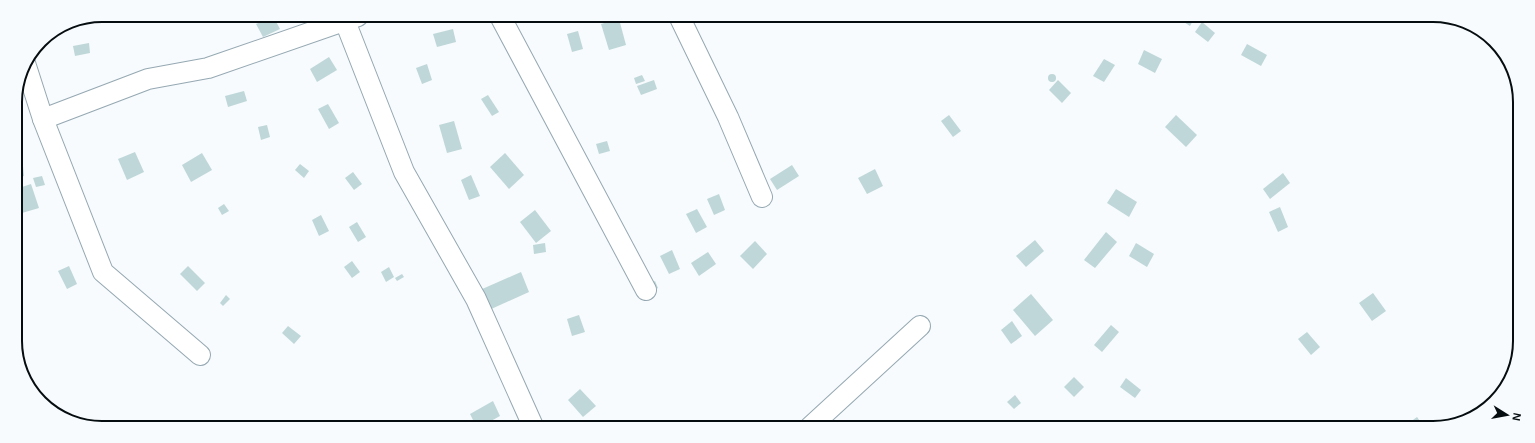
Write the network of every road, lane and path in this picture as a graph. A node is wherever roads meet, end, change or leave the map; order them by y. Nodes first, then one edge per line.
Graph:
1 (334, 22) edge
2 (350, 22) edge
3 (503, 22) edge
4 (682, 22) edge
5 (28, 72) edge
6 (42, 119) junction
7 (762, 197) dead end
8 (646, 290) dead end
9 (920, 326) dead end
10 (200, 355) dead end
11 (531, 421) edge
12 (817, 421) edge

1 - 6 street
2 - 11 street
3 - 8 street
4 - 7 street
5 - 6 street
6 - 10 street
9 - 12 street

